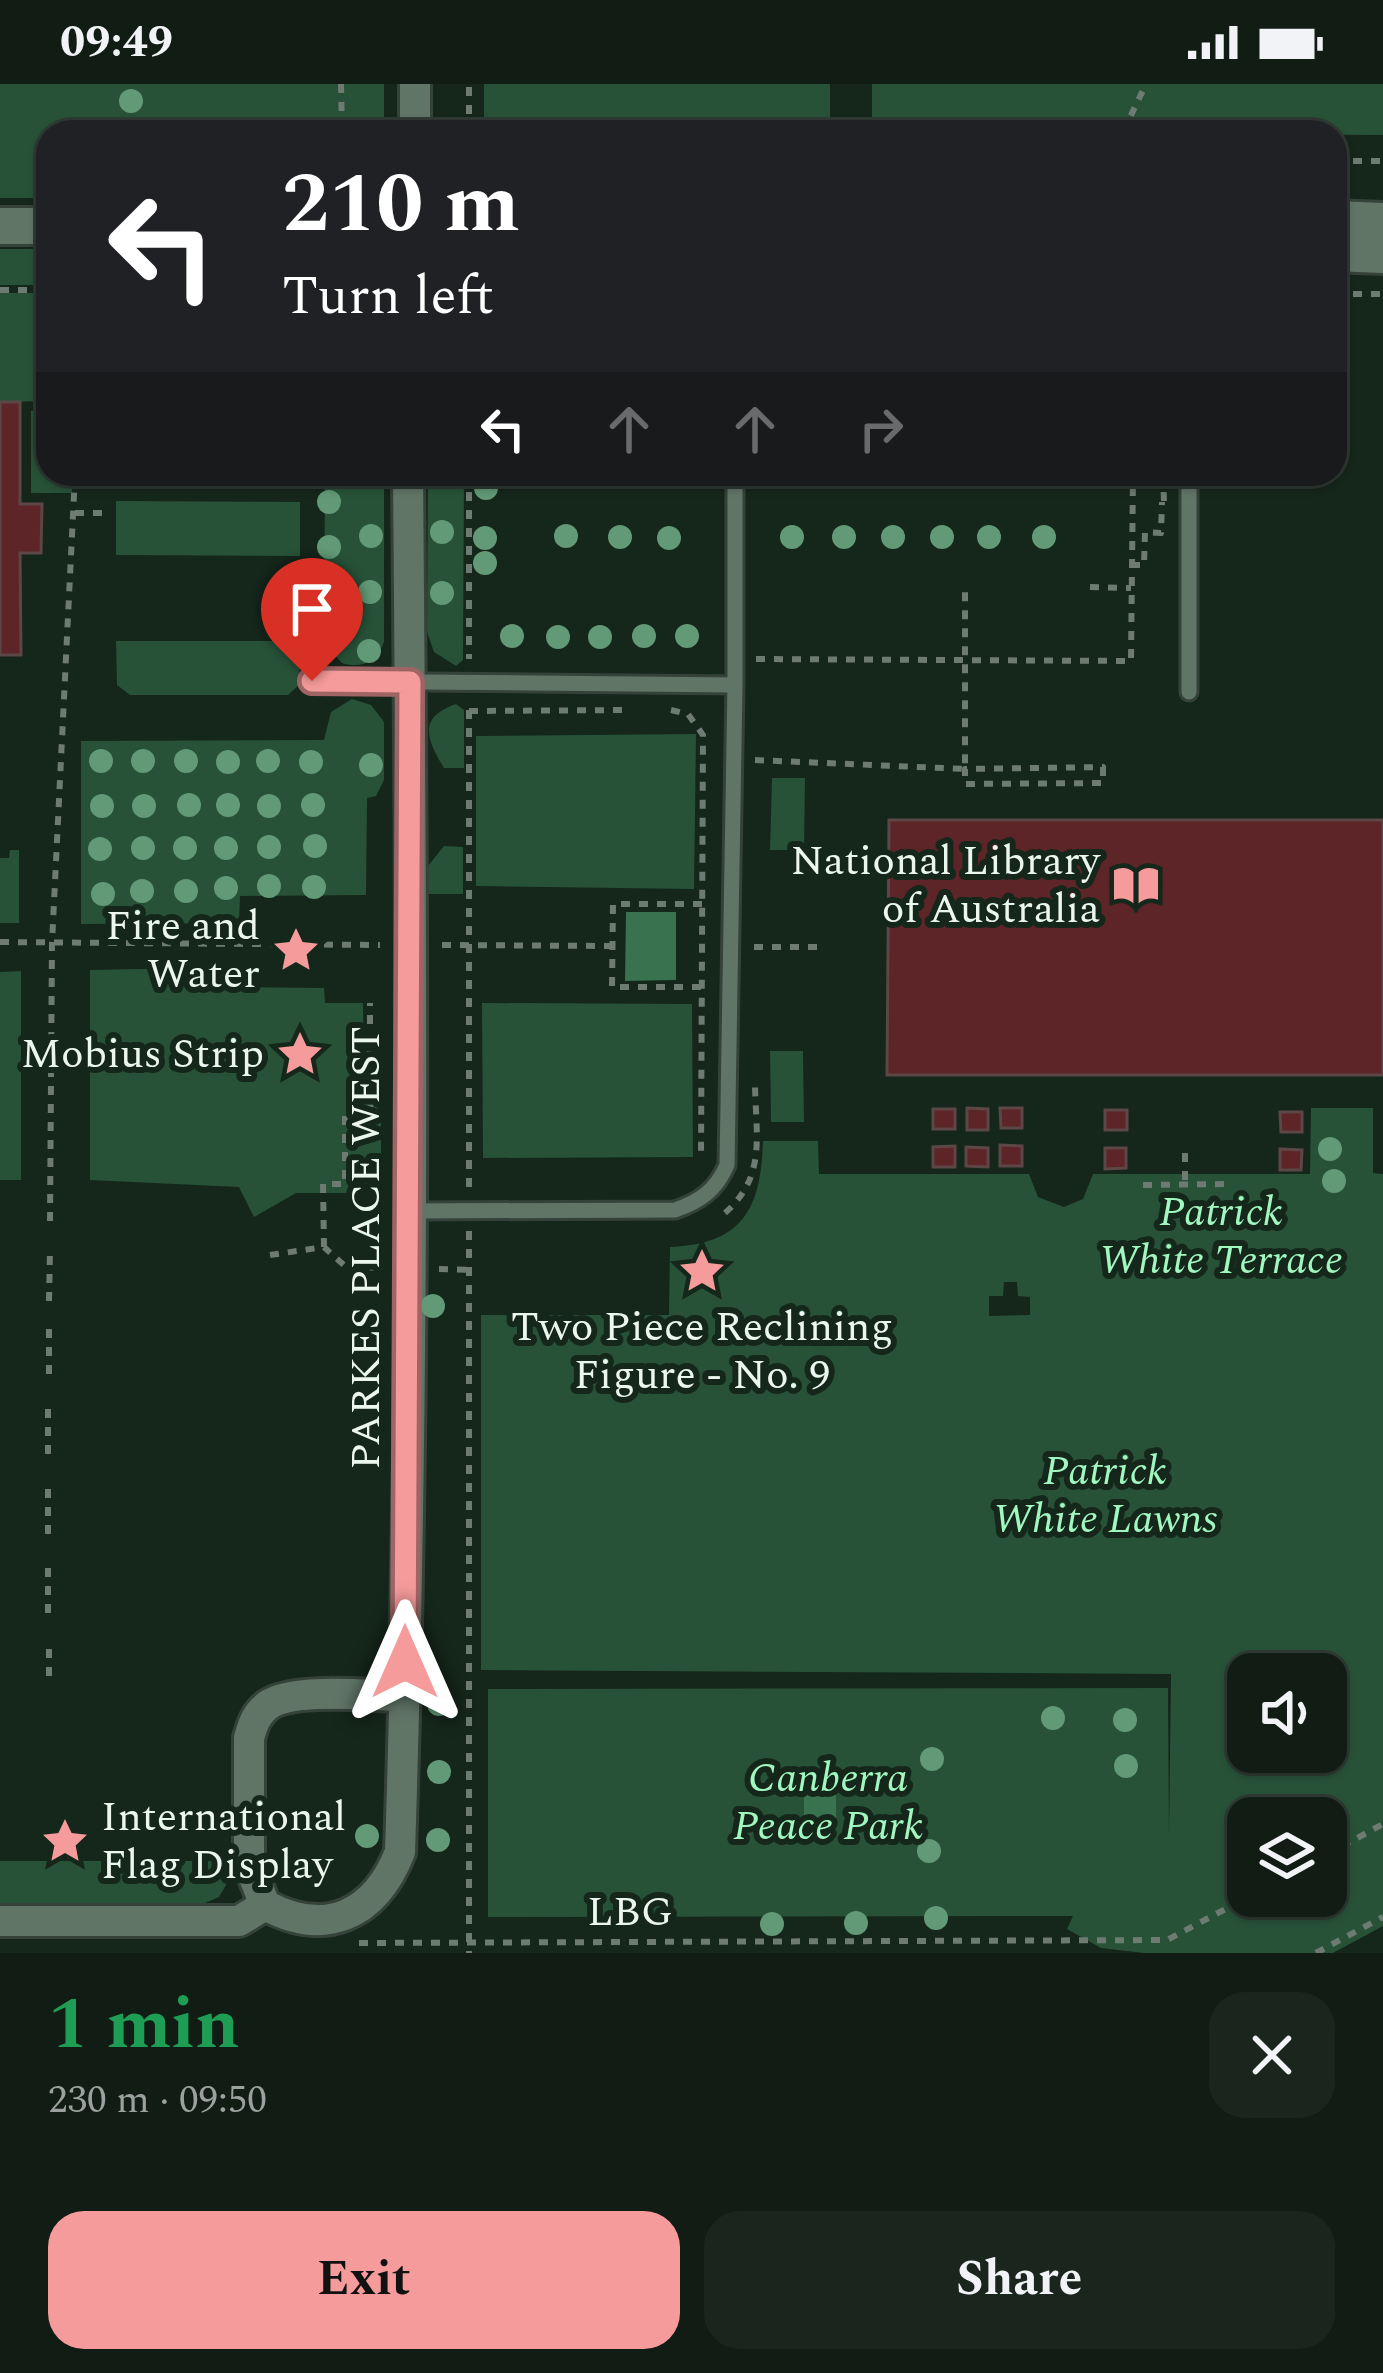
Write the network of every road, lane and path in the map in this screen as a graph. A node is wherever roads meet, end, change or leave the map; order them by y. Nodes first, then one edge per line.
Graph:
1 (341, 84) edge
2 (415, 84) edge
3 (469, 84) edge
4 (1146, 84) edge
5 (342, 120) edge
6 (415, 120) edge
7 (469, 120) edge
8 (1130, 120) edge
9 (1347, 160) edge
10 (1383, 161) edge
11 (1347, 219) edge
12 (1383, 220) edge
13 (0, 226) edge
14 (36, 226) edge
15 (1347, 254) edge
16 (1383, 255) edge
17 (0, 290) edge
18 (36, 290) edge
19 (1347, 294) edge
20 (1383, 295) edge
21 (75, 486) edge
22 (408, 486) edge
23 (735, 486) edge
24 (1133, 486) edge
25 (1189, 486) edge
26 (1162, 502) dead end
27 (104, 513) dead end
28 (75, 514) junction
29 (1131, 566) junction
30 (965, 587) dead end
31 (1090, 587) dead end
32 (1131, 588) junction
33 (735, 659) junction
34 (964, 661) junction
35 (312, 681) dead end
36 (410, 682) junction
37 (735, 685) junction
38 (1189, 692) dead end
39 (628, 710) dead end
40 (651, 710) dead end
41 (469, 711) dead end
42 (733, 759) junction
43 (965, 769) junction
44 (702, 904) junction
45 (731, 904) junction
46 (0, 943) edge
47 (52, 943) junction
48 (411, 945) junction
49 (613, 946) junction
50 (754, 947) dead end
51 (819, 947) dead end
52 (730, 986) junction
53 (701, 987) junction
54 (370, 1003) dead end
55 (1185, 1154) dead end
56 (701, 1168) dead end
57 (1227, 1184) dead end
58 (1143, 1185) dead end
59 (1185, 1185) junction
60 (409, 1211) junction
61 (50, 1221) dead end
62 (324, 1246) junction
63 (50, 1250) dead end
64 (270, 1255) dead end
65 (397, 1268) dead end
66 (49, 1301) dead end
67 (49, 1329) dead end
68 (49, 1381) dead end
69 (48, 1409) dead end
70 (48, 1460) dead end
71 (48, 1489) dead end
72 (48, 1540) dead end
73 (48, 1568) dead end
74 (48, 1620) dead end
75 (49, 1649) dead end
76 (50, 1676) dead end
77 (405, 1696) junction
78 (1383, 1825) edge
79 (1347, 1844) edge
80 (265, 1905) junction
81 (1227, 1908) edge
82 (1383, 1917) edge
83 (0, 1921) edge
84 (1167, 1940) junction
85 (352, 1943) dead end
86 (1175, 1953) edge
87 (1316, 1953) edge

1 - 5 path
2 - 6 street
3 - 7 path
4 - 8 path
9 - 10 path
11 - 12 main road
13 - 14 main road
15 - 16 main road
17 - 18 path
19 - 20 path
21 - 28 path
22 - 36 street, PARKES PLACE WEST
23 - 33 lane
24 - 29 path
25 - 38 lane
26 - 29 path
27 - 28 path
28 - 47 path
29 - 32 path
30 - 34 path
31 - 32 path
32 - 34 path
33 - 34 path
33 - 37 lane
34 - 43 path
35 - 36 lane
36 - 37 lane
36 - 48 street, PARKES PLACE WEST
37 - 42 lane
39 - 41 path
40 - 44 path
42 - 43 path
42 - 45 lane
43 - 43 path
44 - 45 path
44 - 49 path
44 - 53 path
45 - 52 lane
46 - 47 path
47 - 48 path
47 - 61 path
48 - 49 path
48 - 60 street, PARKES PLACE WEST
49 - 53 path
50 - 51 path
52 - 53 path
52 - 60 lane
53 - 56 path
54 - 62 path
55 - 59 path
57 - 59 path
58 - 59 path
60 - 77 street, PARKES PLACE WEST
62 - 64 path
62 - 65 path
63 - 66 path
67 - 68 path
69 - 70 path
71 - 72 path
73 - 74 path
75 - 76 path
77 - 80 street, PARKES PLACE WEST
77 - 80 street
78 - 79 path
80 - 83 street
81 - 84 path, LBG
82 - 87 path
84 - 85 path, LBG
84 - 86 path

